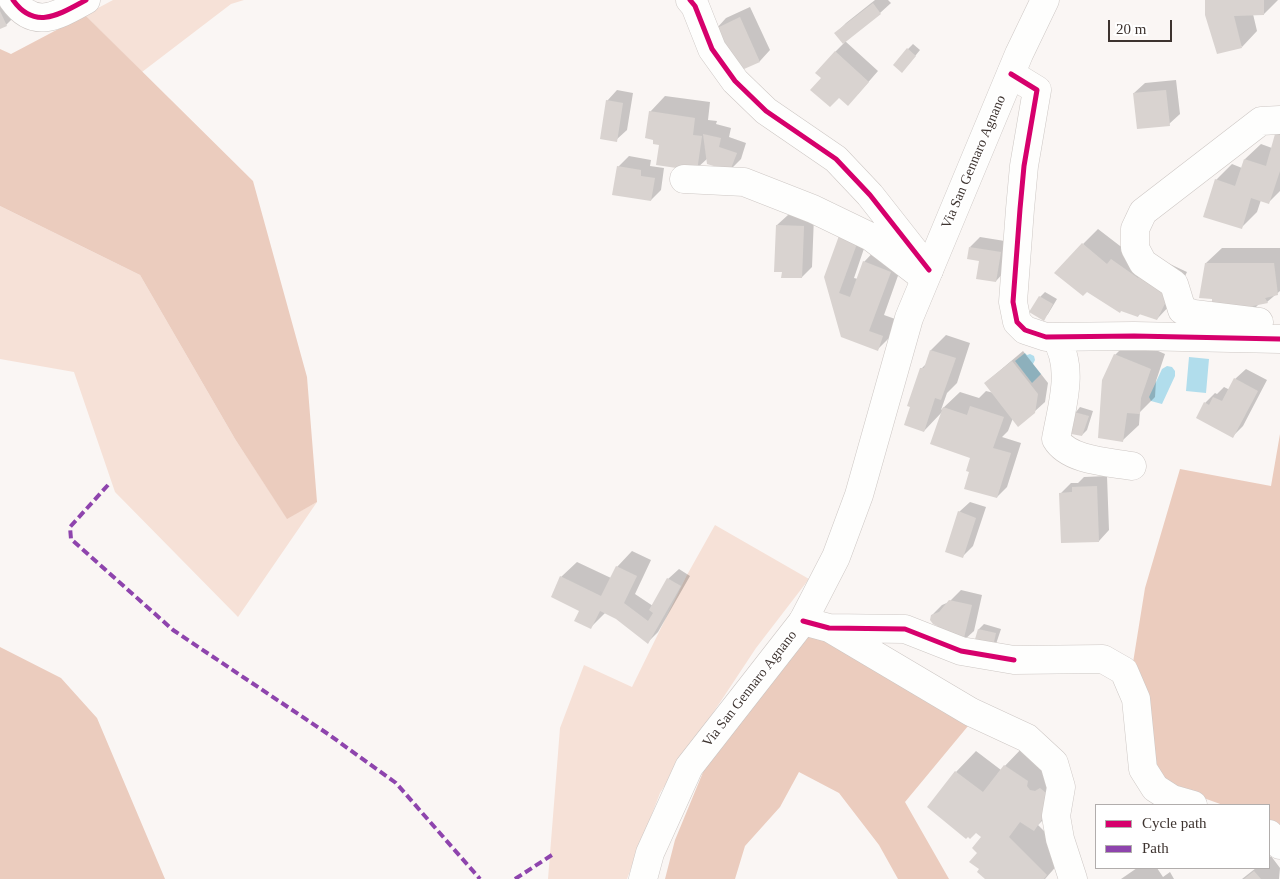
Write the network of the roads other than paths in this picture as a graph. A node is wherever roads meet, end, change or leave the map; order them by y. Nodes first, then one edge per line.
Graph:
1 (13, 0) edge
2 (86, 0) edge
3 (1045, 0) edge
4 (693, 2) edge
5 (1011, 74) junction
6 (1280, 120) edge
7 (684, 179) dead end
8 (927, 275) junction
9 (1280, 324) edge
10 (1055, 337) junction
11 (1280, 339) edge
12 (1132, 466) dead end
13 (803, 621) junction
14 (829, 628) junction
15 (1190, 804) edge
16 (1270, 835) edge
17 (1280, 844) edge
18 (643, 879) edge
19 (1073, 879) edge

1 - 2 street
3 - 5 street, Via San Gennaro Agnano
4 - 8 street
5 - 8 street, Via San Gennaro Agnano
5 - 10 street
6 - 9 street
7 - 8 street
8 - 13 street, Via San Gennaro Agnano
10 - 11 street
10 - 12 street
13 - 14 street
13 - 18 street, Via San Gennaro Agnano
14 - 15 street
14 - 19 street
16 - 17 street

